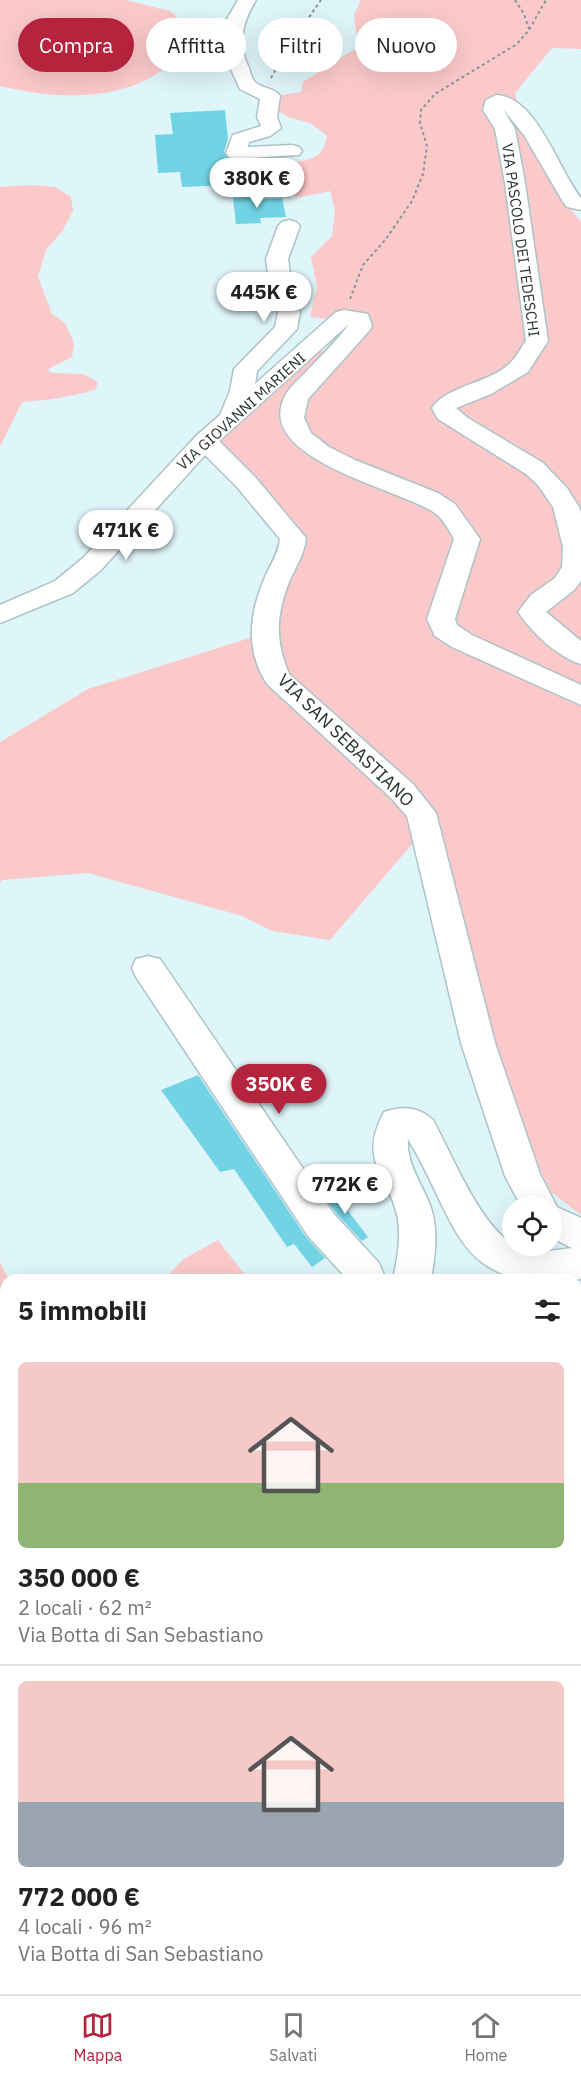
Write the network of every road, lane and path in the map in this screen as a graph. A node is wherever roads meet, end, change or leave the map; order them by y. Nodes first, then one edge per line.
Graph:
1 (247, 0) edge
2 (321, 0) edge
3 (515, 0) edge
4 (546, 0) edge
5 (529, 30) junction
6 (270, 96) junction
7 (292, 151) dead end
8 (581, 204) edge
9 (289, 226) dead end
10 (344, 317) junction
11 (230, 418) junction
12 (204, 441) junction
13 (0, 615) edge
14 (581, 655) edge
15 (581, 696) edge
16 (148, 968) dead end
17 (534, 1196) edge
18 (562, 1235) edge
19 (576, 1255) edge
20 (366, 1274) edge
21 (413, 1274) edge

1 - 6 street
2 - 6 path
3 - 5 path
4 - 5 path
5 - 10 path
6 - 7 street
8 - 14 street, VIA PASCOLO DEI TEDESCHI
9 - 11 street
10 - 11 street, VIA GIOVANNI MARIENI
10 - 15 street
11 - 12 street, VIA GIOVANNI MARIENI
12 - 13 street, VIA GIOVANNI MARIENI
12 - 17 street, VIA SAN SEBASTIANO
16 - 20 street
18 - 19 street
19 - 21 street

